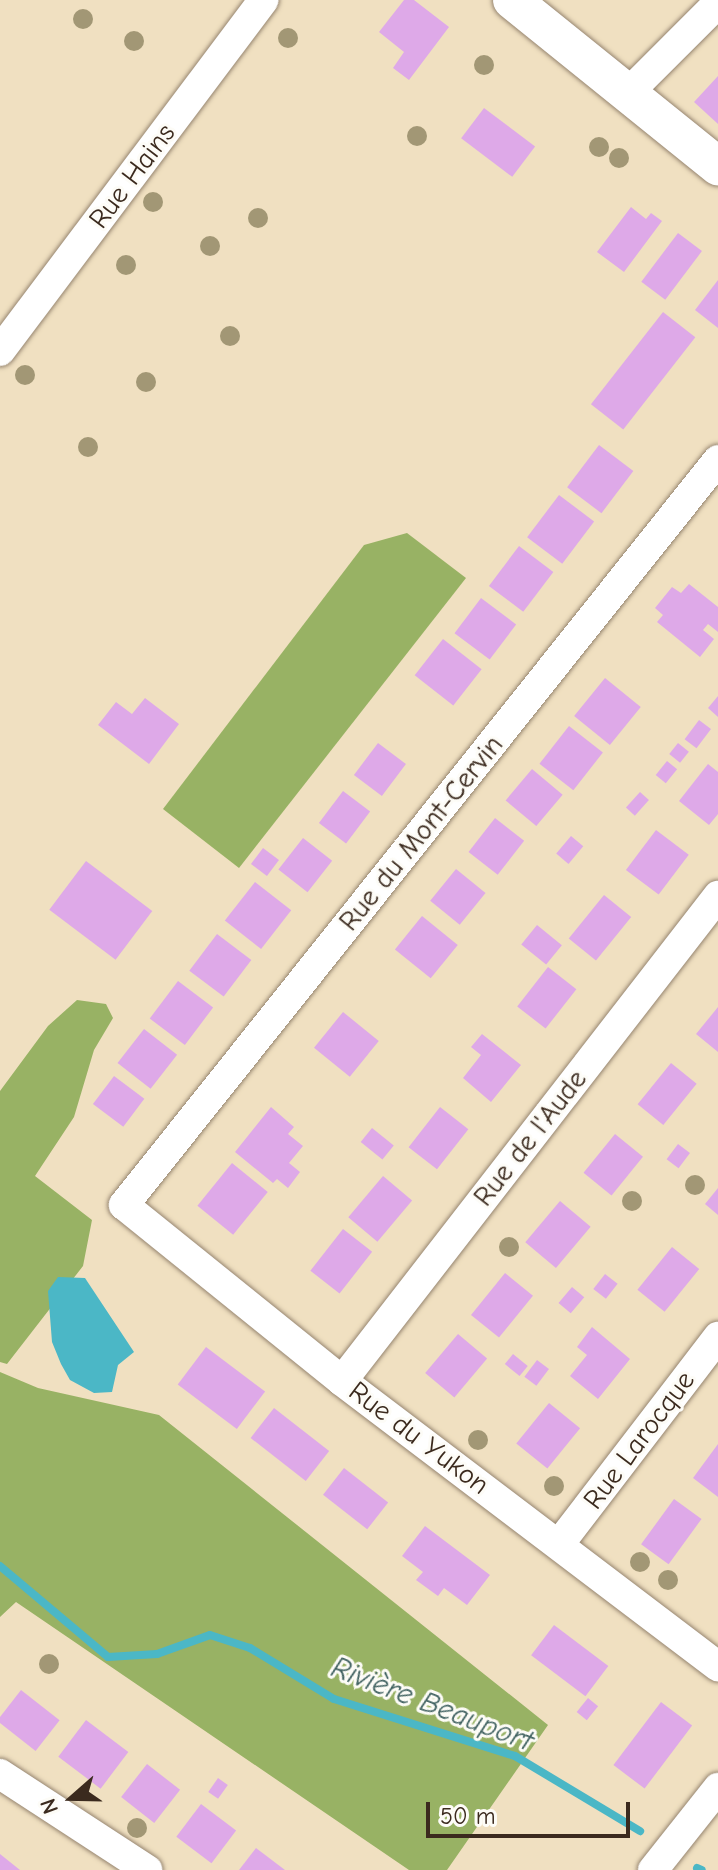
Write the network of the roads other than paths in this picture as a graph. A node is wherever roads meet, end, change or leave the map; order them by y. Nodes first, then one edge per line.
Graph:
1 (264, 0) edge
2 (512, 0) edge
3 (718, 3) edge
4 (627, 94) junction
5 (718, 166) edge
6 (0, 351) edge
7 (718, 460) edge
8 (718, 896) edge
9 (124, 1205) joint
10 (718, 1337) edge
11 (342, 1381) junction
12 (560, 1543) junction
13 (718, 1666) edge
14 (0, 1774) edge
15 (718, 1788) edge
16 (147, 1870) edge
17 (653, 1870) edge

1 - 6 street, Rue Hains
2 - 4 street
3 - 4 street
4 - 5 street
7 - 9 street, Rue du Mont-Cervin
8 - 11 street, Rue de l'Aude
9 - 11 street, Rue du Yukon
10 - 12 street, Rue Larocque
11 - 12 street, Rue du Yukon
12 - 13 street, Rue du Yukon
14 - 16 street
15 - 17 street

